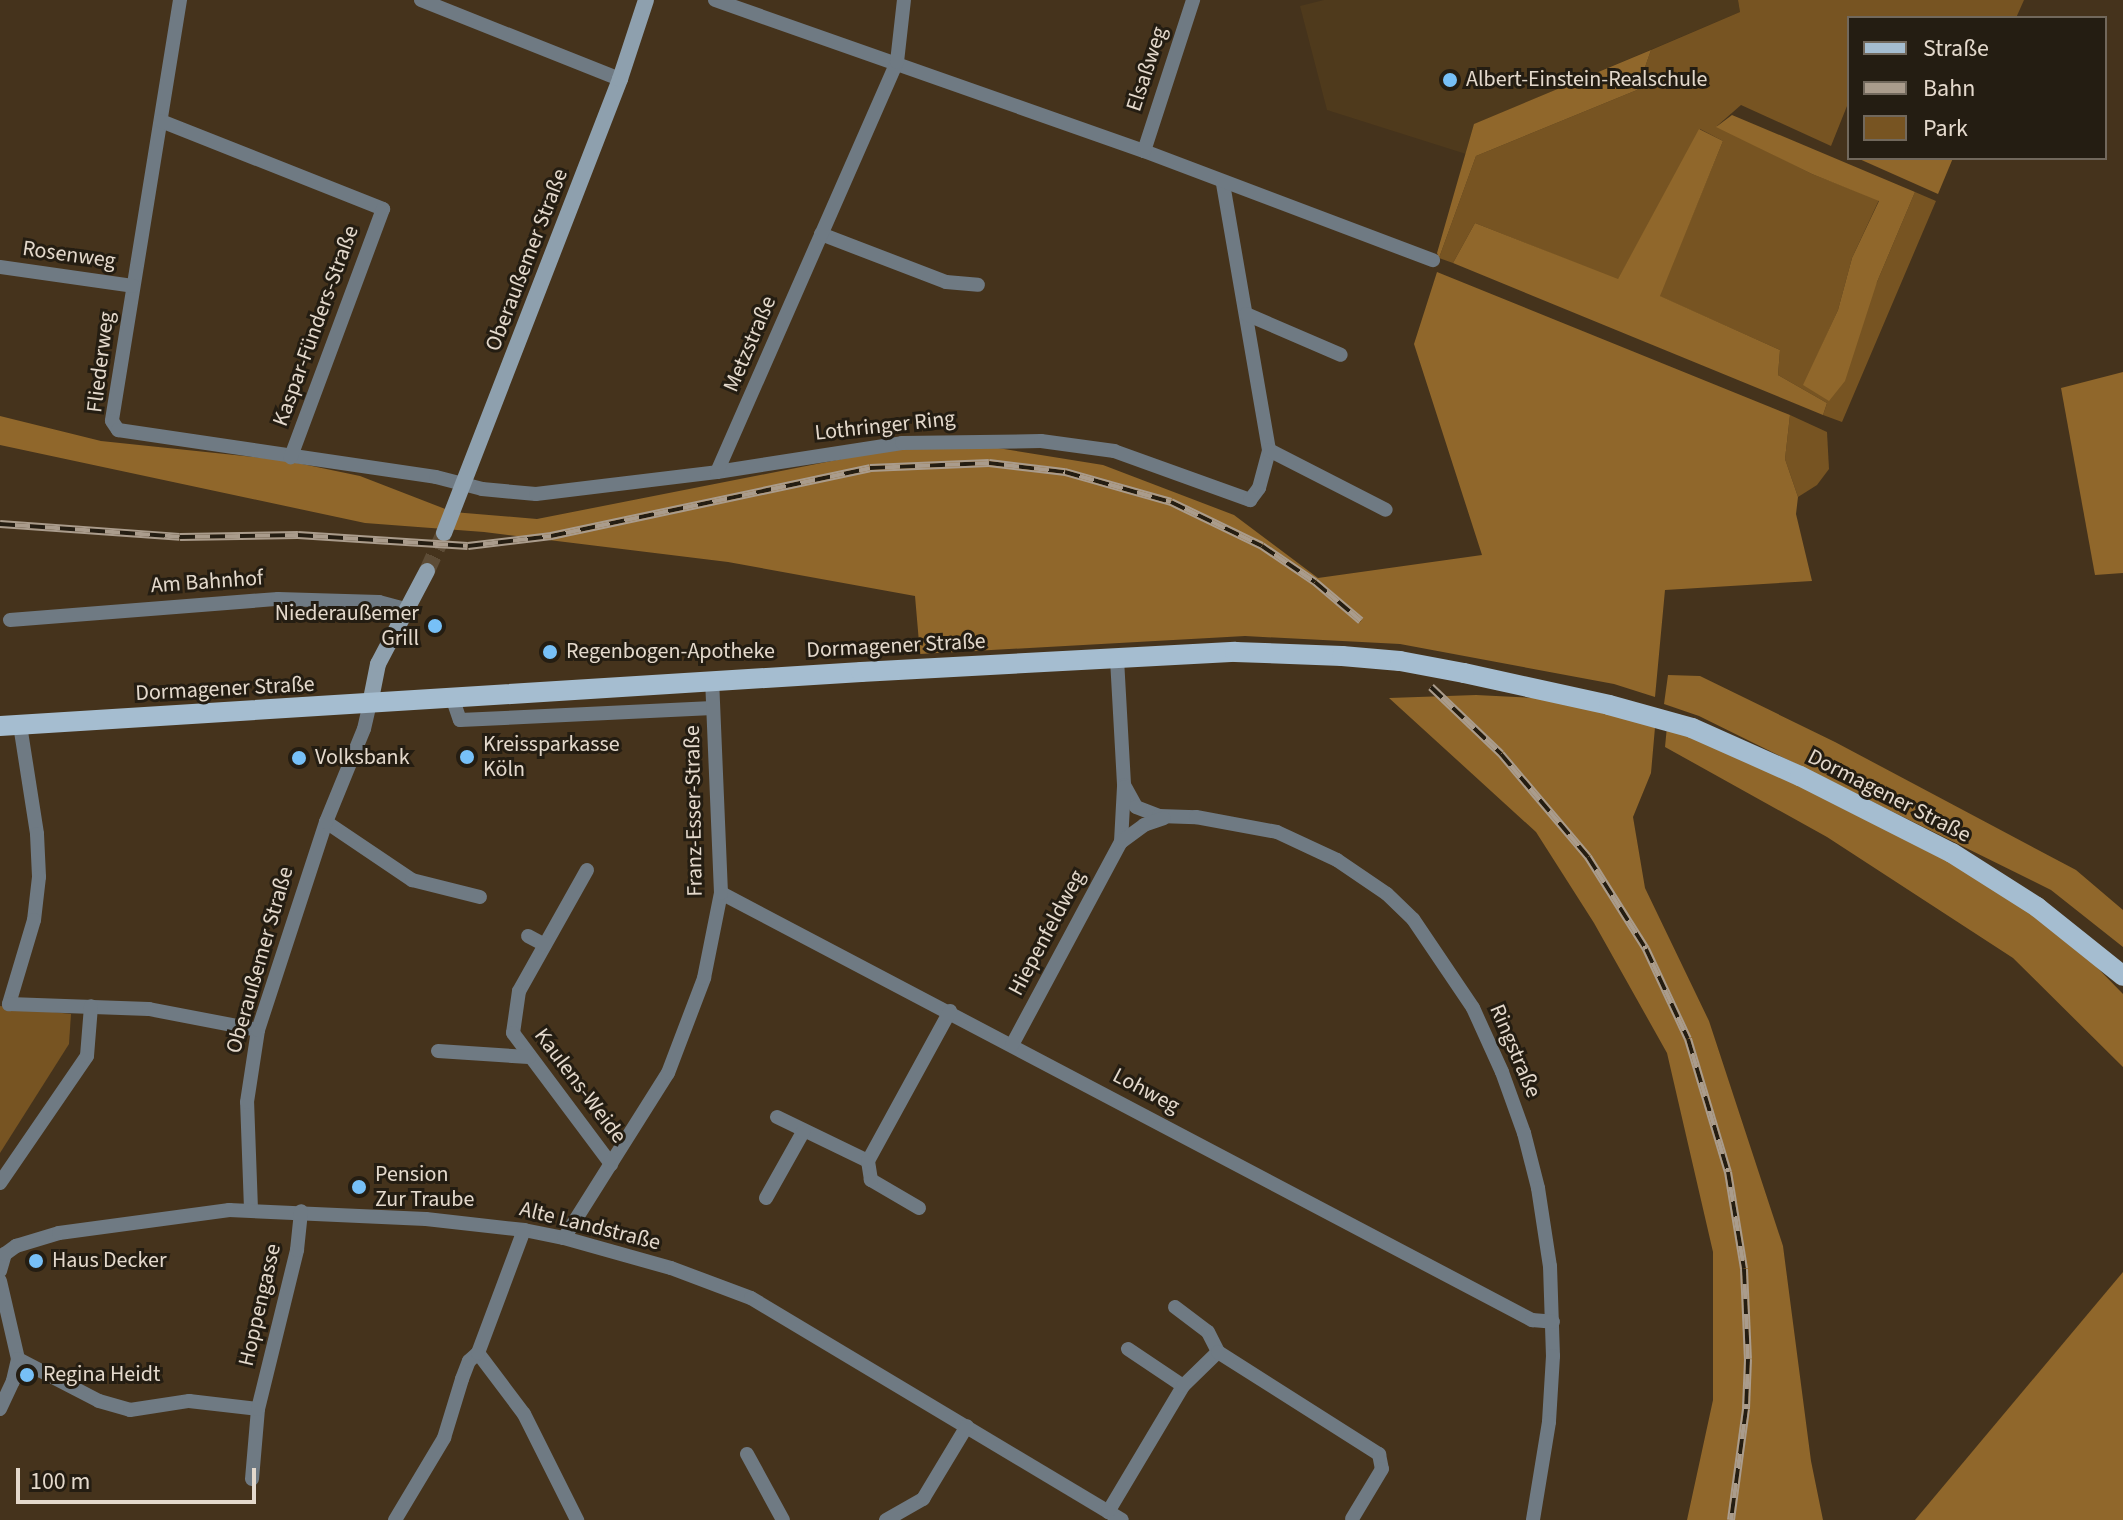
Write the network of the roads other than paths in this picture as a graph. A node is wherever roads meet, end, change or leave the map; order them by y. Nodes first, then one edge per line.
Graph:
1 (180, 0) edge
2 (421, 0) edge
3 (646, 0) edge
4 (715, 0) edge
5 (904, 0) edge
6 (1193, 0) edge
7 (897, 62) junction
8 (620, 79) junction
9 (161, 121) junction
10 (1144, 151) junction
11 (1223, 184) junction
12 (821, 234) junction
13 (1433, 260) dead end
14 (0, 267) edge
15 (978, 285) dead end
16 (133, 286) junction
17 (1246, 314) junction
18 (1341, 355) dead end
19 (1269, 450) junction
20 (291, 457) junction
21 (717, 472) junction
22 (465, 483) junction
23 (1386, 510) dead end
24 (444, 533) tunnel mouth
25 (427, 571) tunnel mouth
26 (406, 609) junction
27 (10, 620) dead end
28 (1117, 659) junction
29 (712, 682) junction
30 (453, 700) junction
31 (370, 704) junction
32 (713, 708) junction
33 (10, 726) edge
34 (1124, 785) junction
35 (1167, 816) junction
36 (326, 822) junction
37 (1121, 842) junction
38 (587, 870) dead end
39 (721, 893) junction
40 (480, 897) dead end
41 (528, 936) dead end
42 (545, 945) junction
43 (2123, 976) edge
44 (91, 1006) junction
45 (950, 1011) junction
46 (258, 1030) junction
47 (1012, 1045) junction
48 (438, 1051) dead end
49 (529, 1057) junction
50 (777, 1117) dead end
51 (803, 1132) junction
52 (868, 1161) junction
53 (611, 1164) junction
54 (0, 1183) edge
55 (766, 1198) dead end
56 (919, 1208) dead end
57 (251, 1209) junction
58 (301, 1211) junction
59 (524, 1230) junction
60 (0, 1237) edge
61 (564, 1238) junction
62 (5, 1254) junction
63 (0, 1271) edge
64 (0, 1281) edge
65 (1175, 1307) dead end
66 (1553, 1322) junction
67 (1128, 1349) dead end
68 (1218, 1352) junction
69 (478, 1353) junction
70 (18, 1359) junction
71 (1183, 1386) junction
72 (0, 1409) edge
73 (258, 1409) junction
74 (967, 1426) junction
75 (747, 1454) dead end
76 (252, 1479) dead end
77 (1108, 1512) junction
78 (1352, 1519) edge
79 (395, 1520) edge
80 (577, 1520) edge
81 (783, 1520) edge
82 (886, 1520) edge
83 (1122, 1520) edge
84 (1533, 1520) edge

1 - 9 street, Fliederweg
2 - 8 street
3 - 8 main road, Oberaußemer Straße
4 - 7 street
5 - 7 street, Metzstraße
6 - 10 street, Elsaßweg
7 - 10 street
7 - 12 street, Metzstraße
8 - 22 main road, Oberaußemer Straße
9 - 16 street, Fliederweg
9 - 20 street, Kaspar-Fünders-Straße
10 - 11 street
11 - 13 street
11 - 17 street, Lothringer Ring
12 - 15 street
12 - 21 street, Metzstraße
14 - 16 street, Rosenweg
16 - 20 street, Fliederweg
17 - 18 street
17 - 19 street, Lothringer Ring
19 - 21 street, Lothringer Ring
19 - 23 street
20 - 22 street, Fliederweg
21 - 22 street, Lothringer Ring
22 - 24 main road, Oberaußemer Straße
25 - 26 main road, Oberaußemer Straße
26 - 27 street, Am Bahnhof
26 - 31 main road, Oberaußemer Straße
28 - 29 main road, Dormagener Straße
28 - 34 street
28 - 43 main road, Dormagener Straße, bridge
29 - 30 main road, Dormagener Straße
29 - 32 street, Franz-Esser-Straße
30 - 31 main road, Dormagener Straße
30 - 32 street
31 - 33 main road, Dormagener Straße
31 - 36 street, Oberaußemer Straße
32 - 39 street, Franz-Esser-Straße
33 - 44 street
34 - 35 street, Ringstraße
34 - 37 street
35 - 37 street
35 - 66 street, Ringstraße
36 - 40 street
36 - 46 street, Oberaußemer Straße
37 - 47 street, Hiepenfeldweg
38 - 42 street, Kaulens-Weide
39 - 45 street, Lohweg
39 - 53 street, Franz-Esser-Straße
41 - 42 street
42 - 49 street, Kaulens-Weide
44 - 46 street
44 - 54 street
45 - 47 street, Lohweg
45 - 52 street
46 - 57 street, Oberaußemer Straße
47 - 66 street, Lohweg
48 - 49 street
49 - 53 street, Kaulens-Weide
50 - 51 street
51 - 52 street
51 - 55 street
52 - 56 street
53 - 61 street, Franz-Esser-Straße
57 - 58 street, Alte Landstraße
57 - 62 street, Alte Landstraße
58 - 59 street, Alte Landstraße
58 - 73 street, Hoppengasse
59 - 61 street, Alte Landstraße
59 - 69 street
60 - 62 street
61 - 74 street, Alte Landstraße
62 - 63 street
64 - 70 street
65 - 68 street
66 - 84 street, Ringstraße
67 - 71 street
68 - 71 street
68 - 78 street
69 - 79 street
69 - 80 street
70 - 72 street
70 - 73 street
71 - 77 street
73 - 76 street, Hoppengasse
74 - 77 street, Alte Landstraße
74 - 82 street
75 - 81 street
77 - 83 street, Alte Landstraße

